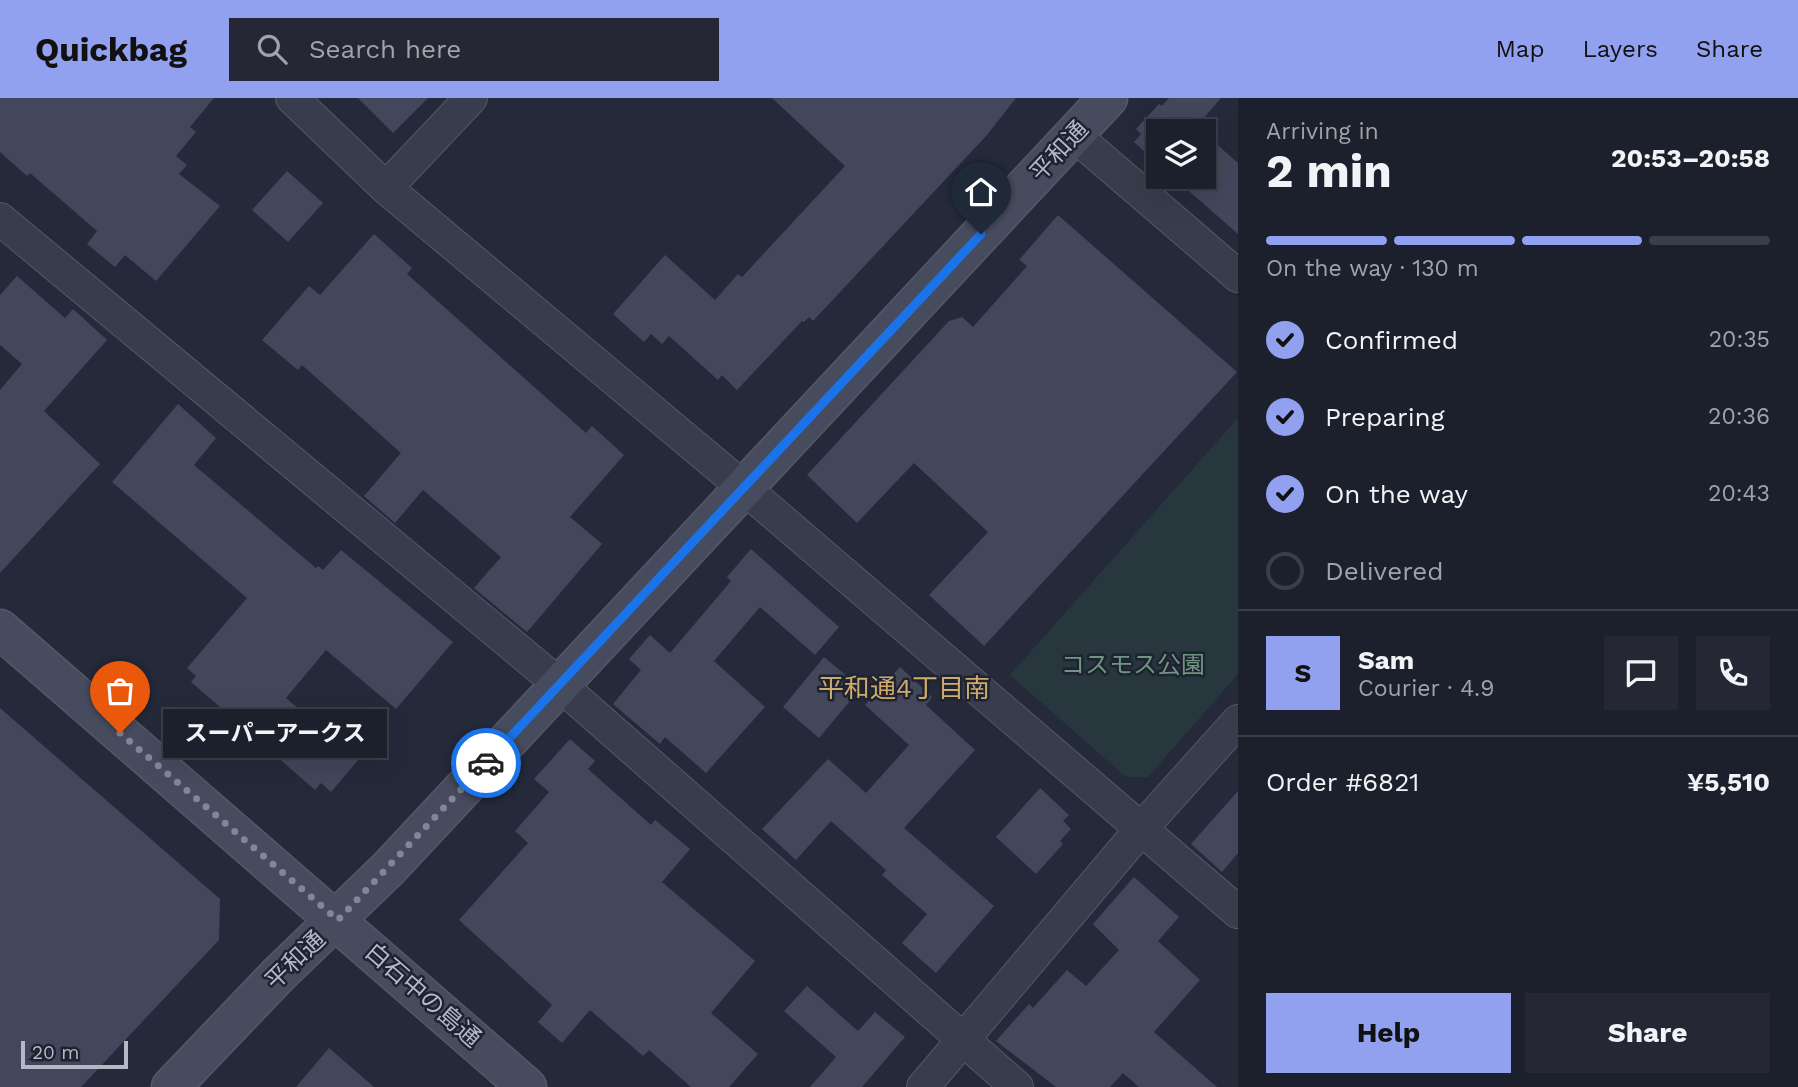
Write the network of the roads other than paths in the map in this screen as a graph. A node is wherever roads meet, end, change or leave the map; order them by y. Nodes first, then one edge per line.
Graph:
1 (292, 98) edge
2 (471, 98) edge
3 (1108, 98) edge
4 (1074, 135) junction
5 (386, 188) junction
6 (0, 219) edge
7 (1238, 276) edge
8 (743, 487) junction
9 (0, 629) edge
10 (559, 684) junction
11 (1238, 721) edge
12 (1142, 828) junction
13 (1238, 912) edge
14 (338, 920) junction
15 (964, 1041) junction
16 (171, 1087) edge
17 (527, 1087) edge
18 (923, 1087) edge
19 (1017, 1087) edge

1 - 5 street
2 - 5 street
3 - 4 street, 平和通
4 - 7 street
4 - 8 street, 平和通
5 - 8 street
6 - 10 street
8 - 10 street, 平和通
8 - 12 street
9 - 14 street, 白石中の島通
10 - 14 street, 平和通
10 - 15 street
11 - 12 street
12 - 13 street
12 - 15 street
14 - 16 street, 平和通
14 - 17 street, 白石中の島通
15 - 18 street
15 - 19 street

